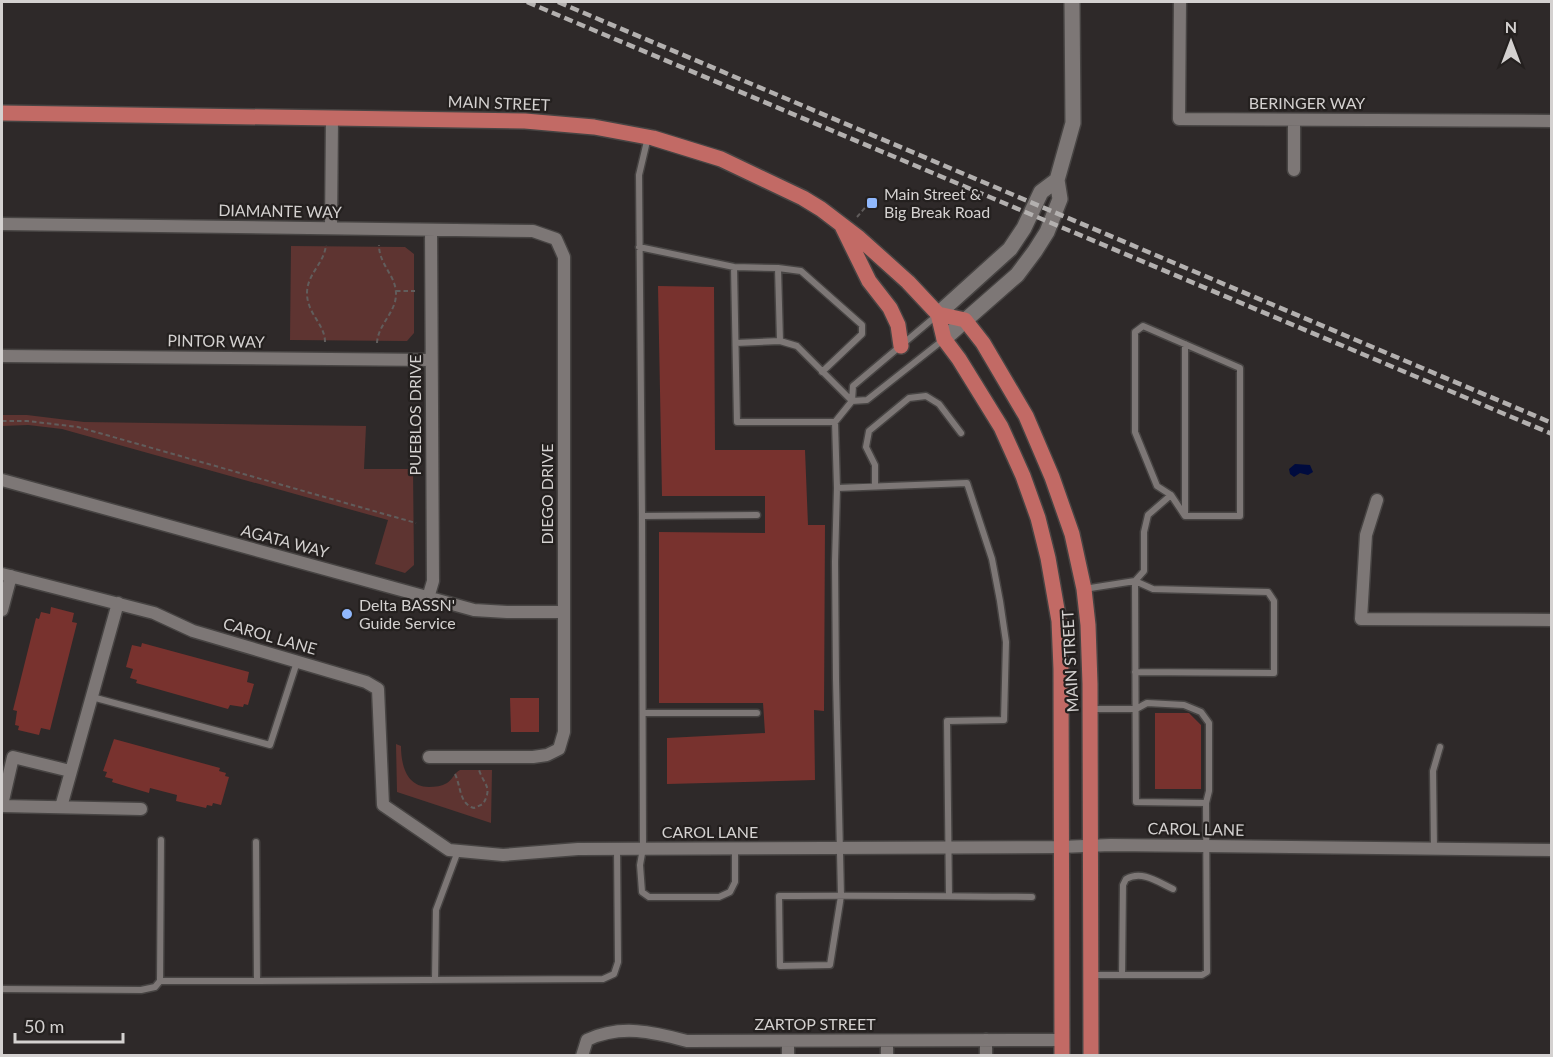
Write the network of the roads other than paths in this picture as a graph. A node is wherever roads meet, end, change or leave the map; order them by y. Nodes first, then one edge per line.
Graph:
1 (1072, 2) edge
2 (1180, 2) edge
3 (2, 113) edge
4 (332, 118) junction
5 (1294, 120) junction
6 (1551, 122) edge
7 (648, 137) junction
8 (1294, 170) dead end
9 (1057, 180) junction
10 (2, 224) edge
11 (844, 226) junction
12 (331, 228) junction
13 (431, 230) junction
14 (556, 239) joint
15 (639, 247) junction
16 (734, 267) junction
17 (778, 268) junction
18 (938, 315) junction
19 (965, 320) junction
20 (944, 339) junction
21 (780, 341) junction
22 (736, 343) junction
23 (1185, 344) junction
24 (901, 346) junction
25 (2, 356) edge
26 (431, 360) junction
27 (822, 372) junction
28 (852, 401) junction
29 (835, 422) junction
30 (962, 433) dead end
31 (2, 480) edge
32 (875, 486) junction
33 (837, 488) junction
34 (1171, 495) junction
35 (1377, 500) dead end
36 (757, 515) dead end
37 (642, 516) junction
38 (1185, 516) junction
39 (6, 575) edge
40 (1135, 580) junction
41 (1084, 589) junction
42 (428, 598) junction
43 (118, 603) junction
44 (2, 610) edge
45 (563, 612) junction
46 (1551, 620) edge
47 (297, 661) junction
48 (1135, 672) junction
49 (92, 697) junction
50 (1090, 709) junction
51 (1136, 709) junction
52 (644, 713) junction
53 (757, 713) dead end
54 (1440, 747) dead end
55 (429, 757) dead end
56 (70, 771) junction
57 (1206, 803) junction
58 (2, 805) edge
59 (61, 807) junction
60 (141, 809) dead end
61 (161, 840) dead end
62 (256, 842) dead end
63 (1091, 846) junction
64 (1206, 846) junction
65 (948, 847) junction
66 (1060, 847) junction
67 (643, 848) junction
68 (735, 848) junction
69 (840, 848) junction
70 (617, 849) junction
71 (1434, 849) junction
72 (1551, 850) edge
73 (458, 851) junction
74 (1173, 889) dead end
75 (841, 896) junction
76 (949, 896) junction
77 (1032, 897) dead end
78 (1091, 975) junction
79 (1122, 975) junction
80 (435, 980) junction
81 (160, 981) junction
82 (257, 981) junction
83 (2, 989) edge
84 (986, 1040) junction
85 (687, 1041) junction
86 (788, 1041) junction
87 (887, 1041) junction
88 (1062, 1048) edge
89 (582, 1056) edge
90 (688, 1056) edge
91 (788, 1056) edge
92 (887, 1056) edge
93 (986, 1056) edge
94 (1091, 1056) edge

1 - 9 street
2 - 5 street, BERINGER WAY
3 - 4 main road, MAIN STREET
4 - 7 main road, MAIN STREET
4 - 12 street
5 - 6 street, BERINGER WAY
5 - 8 street
7 - 11 main road, MAIN STREET
7 - 15 lane
9 - 18 street
9 - 19 street
10 - 12 street, DIAMANTE WAY
11 - 18 main road, MAIN STREET
11 - 24 main road
12 - 13 street, DIAMANTE WAY
13 - 14 street, DIAMANTE WAY
13 - 26 street, PUEBLOS DRIVE
14 - 45 street, DIEGO DRIVE
15 - 16 lane
15 - 37 lane
16 - 17 lane
16 - 22 lane
17 - 21 lane
17 - 27 lane
18 - 19 main road
18 - 20 main road, MAIN STREET
18 - 24 lane
19 - 20 street
19 - 41 main road, MAIN STREET
20 - 28 lane
20 - 66 main road, MAIN STREET
21 - 22 lane
21 - 27 lane
22 - 29 lane
23 - 34 lane
23 - 38 lane
23 - 38 lane
24 - 28 lane
25 - 26 street, PINTOR WAY
26 - 42 street, PUEBLOS DRIVE
27 - 28 lane
28 - 29 lane
29 - 33 lane
30 - 32 lane
31 - 42 street, AGATA WAY
32 - 33 lane
32 - 65 lane
33 - 69 lane
34 - 38 lane
34 - 40 lane
35 - 46 street
36 - 37 lane
37 - 52 lane
39 - 43 street, CAROL LANE
39 - 44 street, CAROL LANE
40 - 41 lane
40 - 48 lane
40 - 48 lane
41 - 50 main road, MAIN STREET
42 - 45 street, AGATA WAY
43 - 47 street, CAROL LANE
43 - 49 street
45 - 55 street, DIEGO DRIVE
47 - 49 lane
47 - 73 street, CAROL LANE
48 - 51 lane
49 - 56 street
50 - 51 lane
50 - 63 main road, MAIN STREET
51 - 57 lane
51 - 57 lane
52 - 53 lane
52 - 67 lane
54 - 71 lane
56 - 58 street
56 - 59 street
57 - 64 lane
58 - 59 street
59 - 60 street
61 - 81 lane
62 - 82 lane
63 - 64 street, CAROL LANE
63 - 66 street, CAROL LANE
63 - 78 main road, MAIN STREET
64 - 71 street, CAROL LANE
64 - 79 lane
65 - 66 street, CAROL LANE
65 - 69 street, CAROL LANE
65 - 76 lane
66 - 88 main road, MAIN STREET
67 - 68 street, CAROL LANE
67 - 68 lane
67 - 70 street, CAROL LANE
68 - 69 street, CAROL LANE
69 - 75 lane
70 - 73 street, CAROL LANE
70 - 80 lane
71 - 72 street, CAROL LANE
73 - 80 lane
74 - 79 lane
75 - 75 lane
75 - 76 lane
76 - 77 lane
78 - 79 lane
78 - 94 main road, MAIN STREET
80 - 82 lane
81 - 82 lane
81 - 83 lane
84 - 87 street, ZARTOP STREET
84 - 88 street, ZARTOP STREET
84 - 93 street
85 - 86 street, ZARTOP STREET
85 - 89 street, ZARTOP STREET
85 - 90 street
86 - 87 street, ZARTOP STREET
86 - 91 street
87 - 92 street

